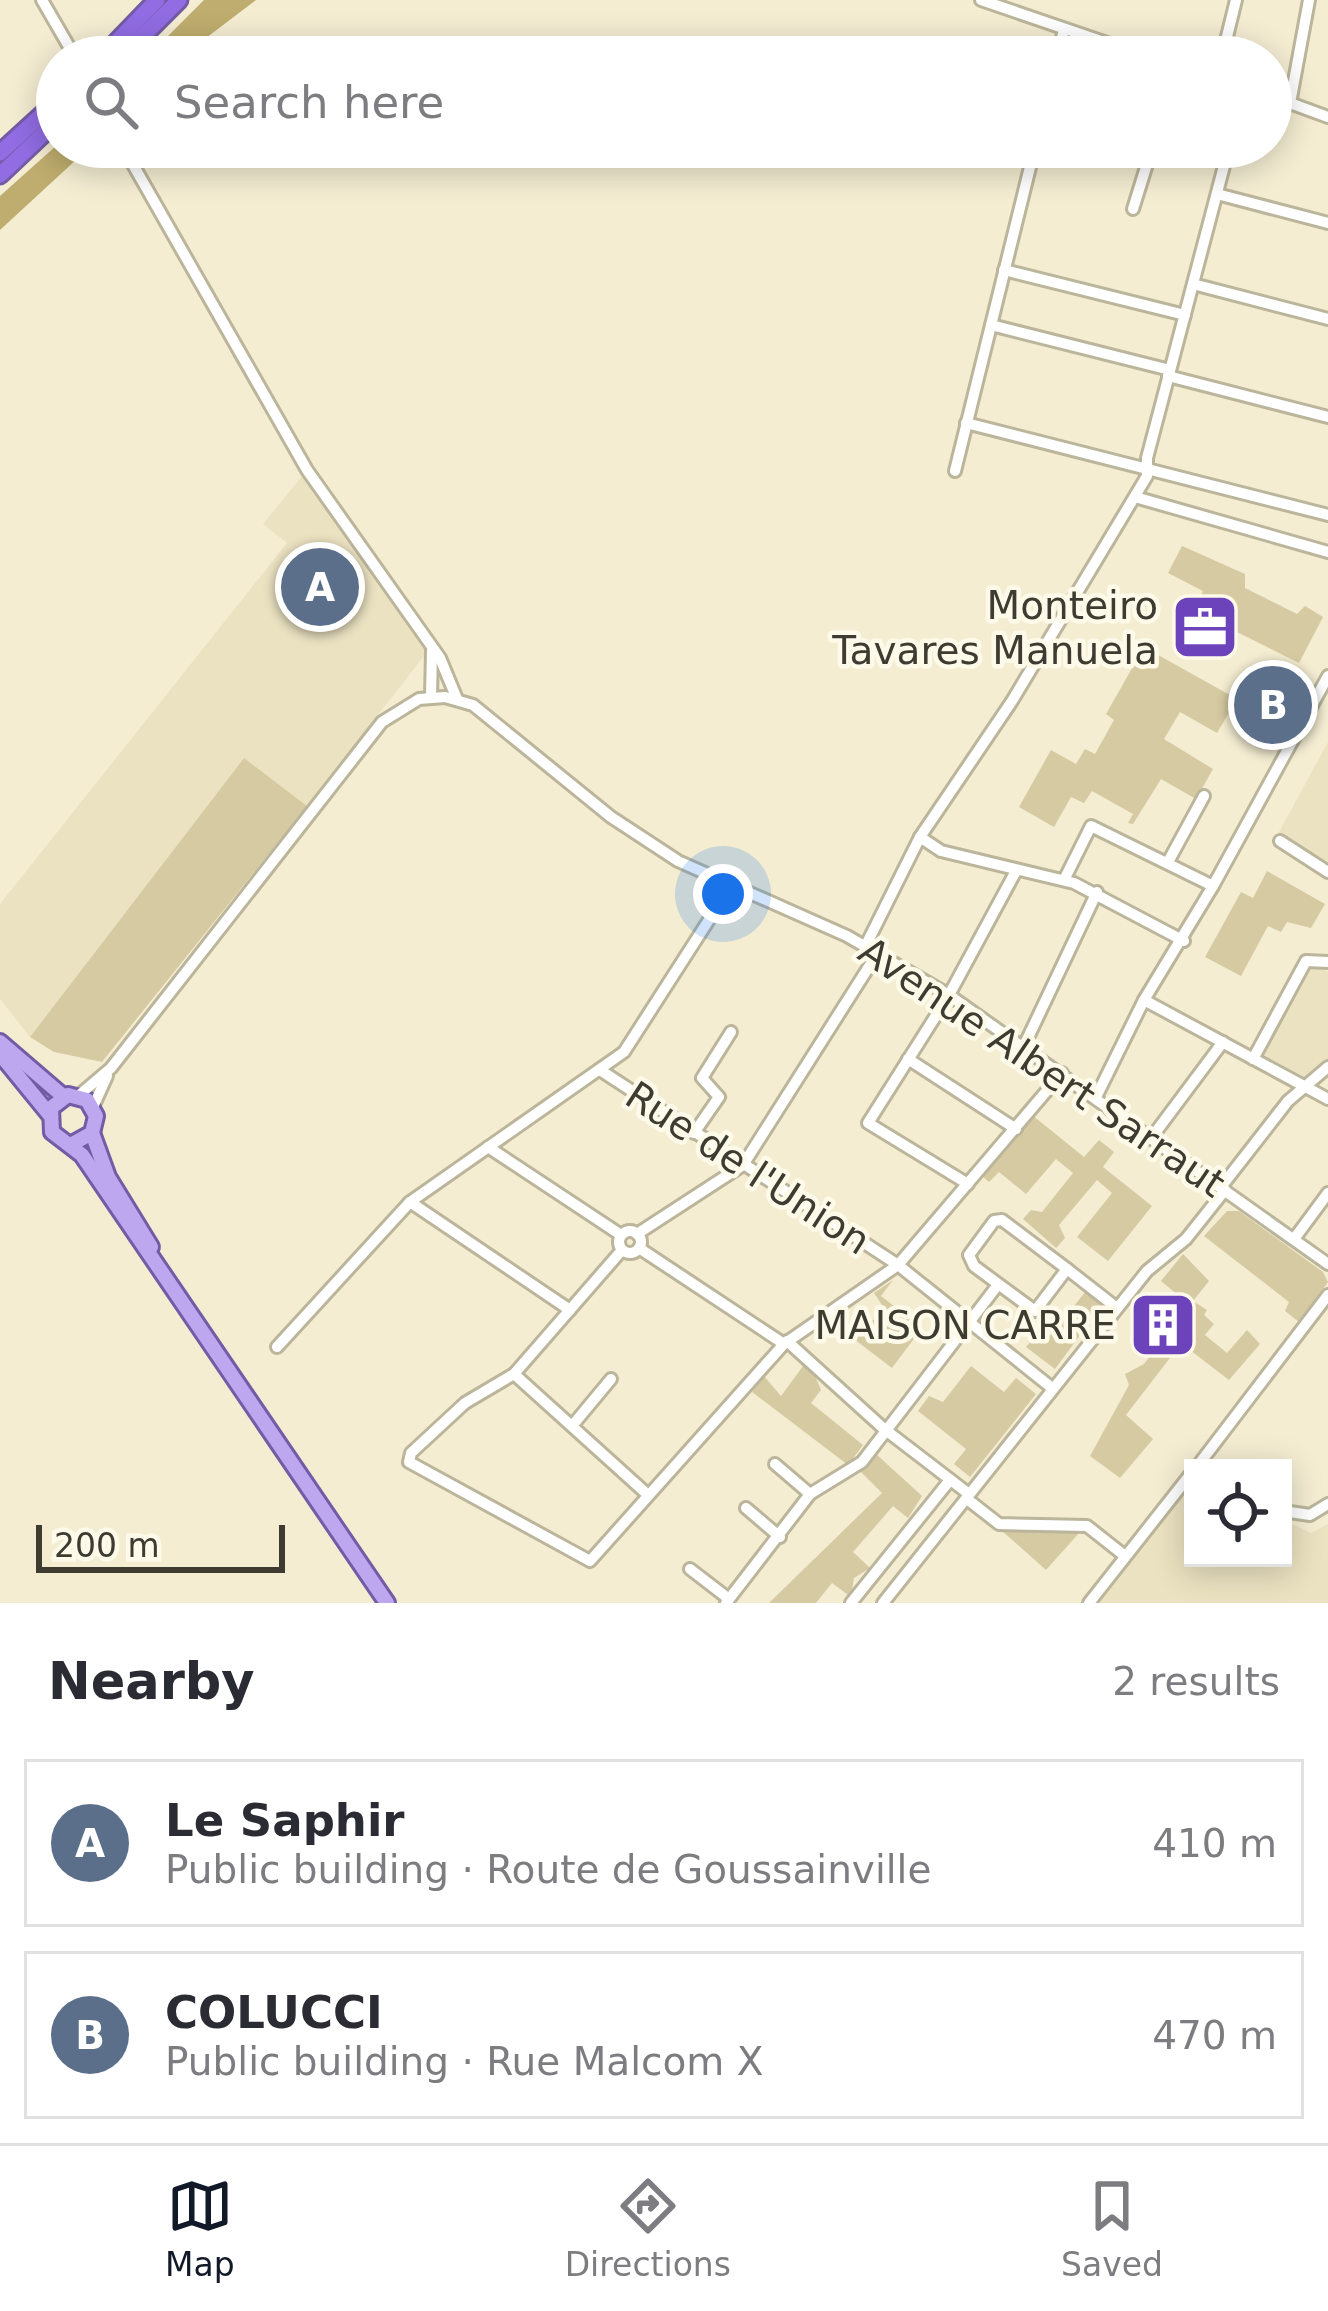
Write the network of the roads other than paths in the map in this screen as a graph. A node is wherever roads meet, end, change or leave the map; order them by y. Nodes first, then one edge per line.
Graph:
1 (43, 0) edge
2 (157, 0) edge
3 (179, 0) edge
4 (981, 0) edge
5 (1236, 0) edge
6 (1309, 0) edge
7 (995, 3) edge
8 (1064, 31) junction
9 (63, 36) edge
10 (122, 36) edge
11 (143, 36) edge
12 (1063, 36) edge
13 (1079, 36) edge
14 (1227, 36) edge
15 (1292, 92) edge
16 (1292, 104) edge
17 (1328, 117) edge
18 (36, 120) edge
19 (36, 142) edge
20 (0, 153) edge
21 (135, 168) edge
22 (1030, 168) edge
23 (1146, 168) edge
24 (1224, 168) edge
25 (0, 175) edge
26 (1217, 194) junction
27 (1132, 209) dead end
28 (1328, 223) edge
29 (1004, 269) junction
30 (1193, 284) junction
31 (1185, 315) junction
32 (1328, 319) edge
33 (991, 325) junction
34 (1169, 373) junction
35 (1328, 417) edge
36 (966, 423) junction
37 (1147, 467) junction
38 (955, 471) dead end
39 (1135, 497) junction
40 (1328, 515) edge
41 (1328, 552) edge
42 (431, 647) junction
43 (1328, 676) edge
44 (1324, 695) edge
45 (431, 698) junction
46 (457, 698) junction
47 (1204, 796) dead end
48 (920, 837) junction
49 (1280, 841) dead end
50 (1168, 862) junction
51 (1016, 871) junction
52 (1328, 872) edge
53 (1064, 880) junction
54 (732, 884) junction
55 (1213, 886) junction
56 (1097, 892) junction
57 (1184, 941) junction
58 (871, 950) junction
59 (1328, 962) edge
60 (949, 995) junction
61 (1144, 1000) junction
62 (731, 1032) dead end
63 (0, 1042) edge
64 (1223, 1042) junction
65 (1024, 1046) junction
66 (0, 1054) edge
67 (908, 1059) junction
68 (1253, 1059) junction
69 (1328, 1067) edge
70 (111, 1068) junction
71 (600, 1070) junction
72 (1062, 1073) junction
73 (1307, 1088) junction
74 (71, 1096) junction
75 (1096, 1096) junction
76 (1328, 1099) edge
77 (93, 1107) junction
78 (49, 1114) junction
79 (1016, 1129) junction
80 (92, 1133) junction
81 (694, 1133) junction
82 (1153, 1137) junction
83 (74, 1144) junction
84 (488, 1147) junction
85 (743, 1165) junction
86 (968, 1184) junction
87 (1223, 1188) junction
88 (1328, 1193) edge
89 (410, 1202) junction
90 (638, 1234) junction
91 (621, 1235) junction
92 (1294, 1239) junction
93 (639, 1248) junction
94 (622, 1250) junction
95 (1328, 1264) edge
96 (898, 1265) junction
97 (1067, 1269) junction
98 (997, 1286) junction
99 (1328, 1295) edge
100 (1117, 1308) junction
101 (570, 1310) junction
102 (193, 1318) junction
103 (968, 1321) junction
104 (785, 1342) junction
105 (277, 1347) dead end
106 (514, 1374) junction
107 (611, 1379) dead end
108 (1052, 1388) junction
109 (572, 1426) junction
110 (883, 1428) junction
111 (1202, 1459) edge
112 (775, 1464) dead end
113 (950, 1480) junction
114 (1184, 1482) edge
115 (647, 1494) junction
116 (811, 1494) junction
117 (968, 1497) junction
118 (1326, 1500) edge
119 (746, 1508) dead end
120 (1292, 1512) edge
121 (780, 1537) junction
122 (1125, 1556) junction
123 (690, 1569) dead end
124 (728, 1601) edge
125 (387, 1603) edge
126 (850, 1603) edge
127 (883, 1603) edge
128 (1089, 1603) edge

1 - 9 street
2 - 10 highway
3 - 11 highway
4 - 7 street
5 - 14 street
6 - 15 street
7 - 8 street
8 - 12 street
8 - 13 street
16 - 17 street
18 - 20 highway
19 - 25 highway
21 - 42 street
22 - 29 street
23 - 27 street
24 - 26 street
26 - 28 street
26 - 30 street
29 - 31 street
29 - 33 street
30 - 31 street
30 - 32 street
31 - 34 street
33 - 34 street
33 - 36 street
34 - 35 street
34 - 37 street
36 - 37 street
36 - 38 street
37 - 39 street
37 - 40 street
39 - 41 street
39 - 48 street
42 - 45 street
42 - 46 street
43 - 44 street
44 - 55 street
45 - 46 street
45 - 70 street
46 - 54 street, Avenue Albert Sarraut
47 - 50 street
48 - 51 street
48 - 58 street
49 - 52 street
50 - 53 street
50 - 55 street
51 - 53 street
51 - 60 street
53 - 56 street
54 - 58 street, Avenue Albert Sarraut
54 - 71 street
55 - 57 street
56 - 57 street
56 - 65 street
57 - 61 street
58 - 60 street, Avenue Albert Sarraut
58 - 85 street
59 - 68 street
60 - 65 street, Avenue Albert Sarraut
60 - 67 street
61 - 64 street
61 - 75 street
62 - 81 street
63 - 74 main road
64 - 68 street
64 - 82 street
65 - 72 street, Avenue Albert Sarraut
66 - 78 main road
67 - 79 street
67 - 86 street
68 - 73 street
69 - 73 street
70 - 74 street
70 - 77 street
71 - 81 street, Rue de l'Union
71 - 84 street
72 - 75 street, Avenue Albert Sarraut
72 - 79 street
73 - 76 street
73 - 87 street
74 - 77 main road
74 - 78 main road
75 - 82 street, Avenue Albert Sarraut
77 - 80 main road
78 - 83 main road
79 - 86 street
80 - 83 main road
80 - 102 main road
81 - 85 street, Rue de l'Union
82 - 87 street, Avenue Albert Sarraut
83 - 102 main road
84 - 89 street
84 - 91 street
85 - 90 street
85 - 96 street, Rue de l'Union
86 - 96 street
87 - 92 street, Avenue Albert Sarraut
87 - 100 street
88 - 92 street
89 - 101 street
89 - 105 street
90 - 91 street
90 - 93 street
91 - 94 street
92 - 95 street, Avenue Albert Sarraut
93 - 94 street
93 - 104 street
94 - 101 street
96 - 103 street, Rue de l'Union
96 - 104 street
97 - 98 street
97 - 98 street
97 - 100 street
98 - 103 street
99 - 111 street
100 - 108 street
101 - 106 street
102 - 125 main road
103 - 108 street, Rue de l'Union
103 - 110 street
104 - 110 street
104 - 115 street
106 - 109 street
106 - 115 street
107 - 109 street
108 - 117 street
109 - 115 street
110 - 113 street
110 - 116 street
112 - 116 street
113 - 117 street
113 - 126 street
114 - 122 street
116 - 121 street
117 - 122 street
117 - 127 street
118 - 120 street
119 - 121 street
121 - 124 street
122 - 128 street
123 - 124 street

